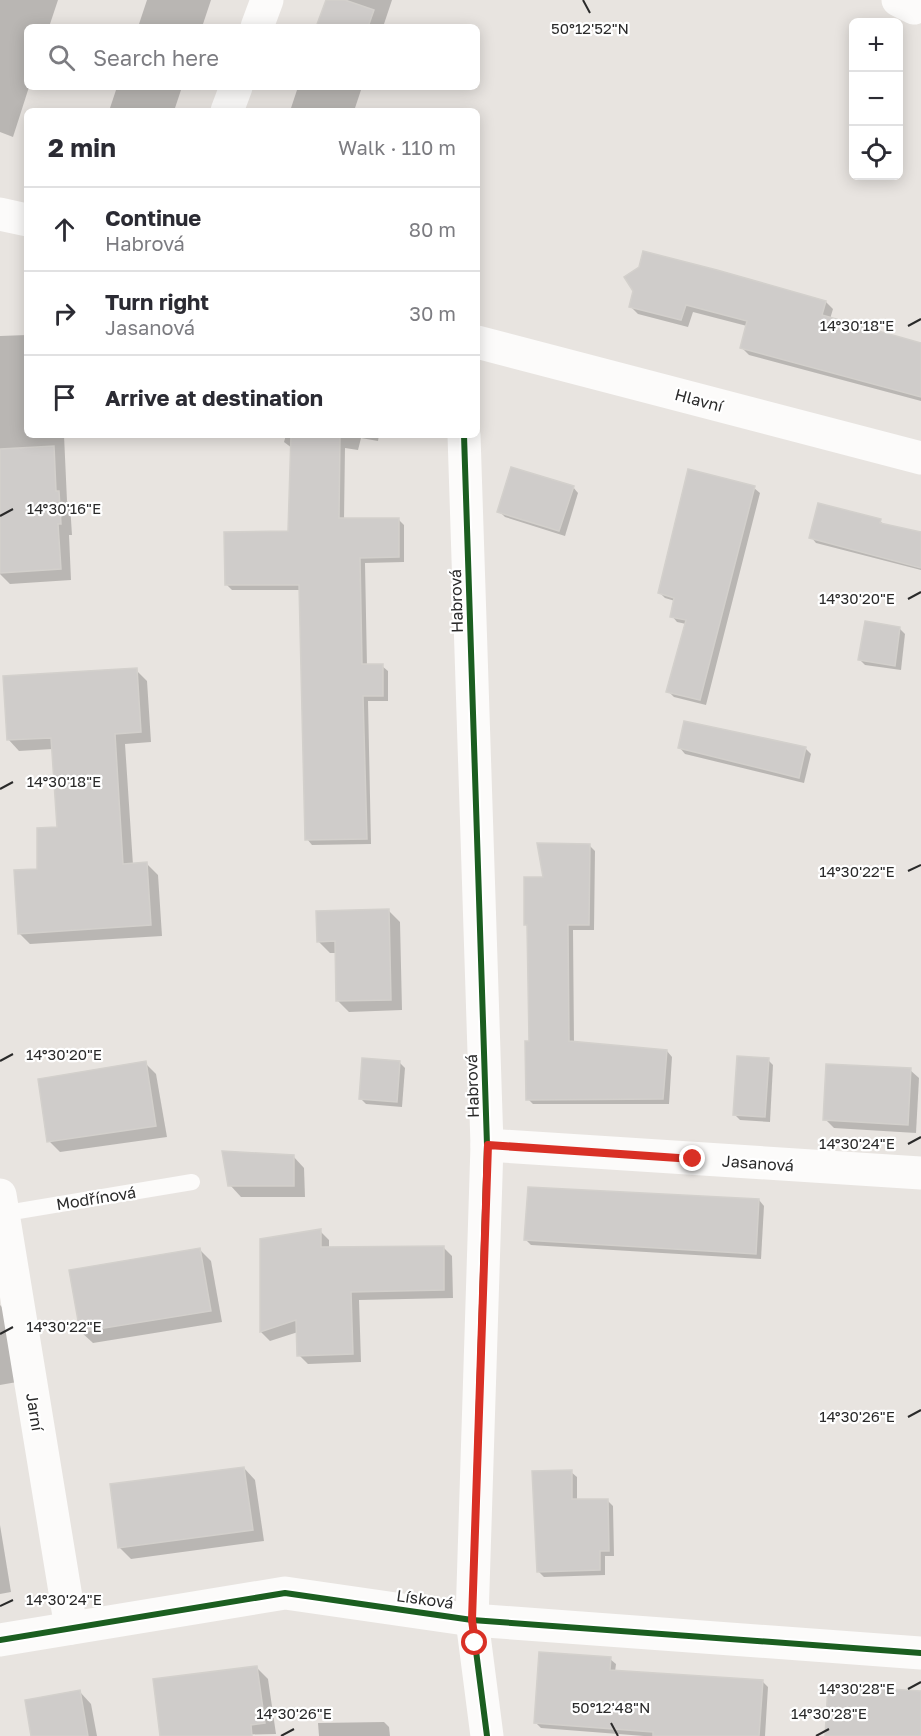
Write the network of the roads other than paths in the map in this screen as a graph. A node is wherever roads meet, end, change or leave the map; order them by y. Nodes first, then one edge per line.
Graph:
1 (267, 0) edge
2 (258, 24) edge
3 (235, 90) edge
4 (228, 108) edge
5 (0, 214) edge
6 (24, 219) edge
7 (480, 343) edge
8 (464, 438) edge
9 (921, 458) edge
10 (488, 1145) junction
11 (921, 1173) edge
12 (192, 1182) dead end
13 (1, 1207) edge
14 (472, 1620) junction
15 (71, 1628) junction
16 (0, 1640) edge
17 (921, 1653) edge
18 (487, 1736) edge

1 - 2 street
3 - 4 street
5 - 6 street
7 - 9 street, Hlavní
8 - 10 street, Habrová
10 - 11 street, Jasanová
10 - 14 street, Habrová
12 - 13 lane, Modřínová
13 - 15 street, Jarní
14 - 15 street, Lísková
14 - 17 street, Lísková
14 - 18 street, Habrová
15 - 16 street, Lísková

